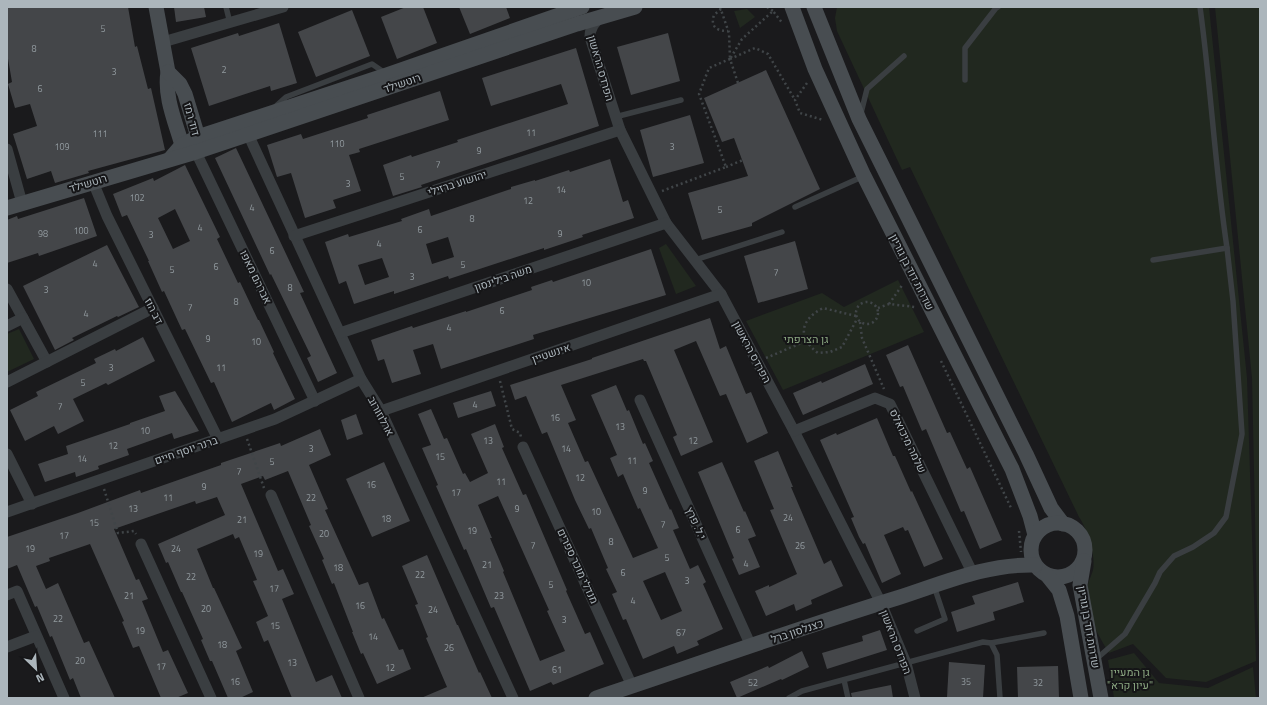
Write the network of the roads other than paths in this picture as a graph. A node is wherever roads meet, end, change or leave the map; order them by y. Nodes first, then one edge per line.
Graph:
1 (156, 7) edge
2 (226, 7) edge
3 (283, 7) edge
4 (582, 7) edge
5 (635, 7) edge
6 (792, 7) edge
7 (814, 7) edge
8 (821, 7) edge
9 (998, 7) edge
10 (1200, 7) edge
11 (779, 9) edge
12 (603, 16) junction
13 (230, 23) junction
14 (791, 25) junction
15 (825, 35) junction
16 (163, 42) junction
17 (904, 56) dead end
18 (168, 72) junction
19 (965, 80) dead end
20 (681, 100) dead end
21 (616, 117) junction
22 (859, 119) junction
23 (620, 130) junction
24 (248, 134) junction
25 (198, 137) junction
26 (182, 145) junction
27 (7, 149) edge
28 (196, 152) junction
29 (170, 159) junction
30 (864, 176) junction
31 (92, 182) junction
32 (22, 203) junction
33 (795, 207) dead end
34 (7, 208) edge
35 (666, 223) junction
36 (782, 232) dead end
37 (294, 236) junction
38 (1227, 248) junction
39 (695, 260) junction
40 (1153, 260) dead end
41 (7, 289) edge
42 (721, 294) junction
43 (153, 308) junction
44 (23, 318) junction
45 (7, 326) edge
46 (340, 333) junction
47 (47, 362) junction
48 (361, 379) junction
49 (7, 382) edge
50 (640, 400) dead end
51 (316, 401) junction
52 (381, 411) junction
53 (794, 431) junction
54 (218, 439) junction
55 (523, 447) road end
56 (7, 454) edge
57 (271, 494) road end
58 (32, 504) junction
59 (7, 512) edge
60 (1062, 524) junction
61 (141, 544) road end
62 (1029, 552) junction
63 (1085, 555) junction
64 (972, 572) junction
65 (1047, 575) junction
66 (934, 586) junction
67 (7, 595) edge
68 (881, 603) junction
69 (917, 631) dead end
70 (1044, 633) dead end
71 (36, 636) junction
72 (991, 643) junction
73 (751, 646) junction
74 (7, 647) edge
75 (1095, 660) junction
76 (906, 663) junction
77 (844, 680) junction
78 (632, 686) junction
79 (64, 698) edge
80 (211, 698) edge
81 (359, 698) edge
82 (513, 698) edge
83 (596, 698) edge
84 (789, 698) edge
85 (848, 698) edge
86 (915, 698) edge
87 (1000, 698) edge
88 (1081, 698) edge
89 (1101, 698) edge

1 - 16 street, דוד רמז
2 - 13 lane
3 - 13 street
4 - 25 street, רוטשילד
5 - 12 street, רוטשילד
6 - 14 street, שדרות דוד בן גוריון
7 - 15 street, שדרות דוד בן גוריון
8 - 15 street
9 - 19 lane
10 - 38 lane
11 - 14 street
12 - 21 street, הפרדס הראשון
12 - 24 street, רוטשילד
13 - 16 street
14 - 30 street, שדרות דוד בן גוריון
15 - 22 street, שדרות דוד בן גוריון
16 - 18 street, דוד רמז
17 - 22 lane
18 - 25 street, דוד רמז
18 - 26 street, דוד רמז
20 - 21 lane
21 - 23 street, הפרדס הראשון
22 - 60 street, שדרות דוד בן גוריון
23 - 35 street, הפרדס הראשון
23 - 37 street, יהושוע ברזילי
24 - 28 street, רוטשילד
24 - 37 street, ארלוזורוב
25 - 26 street, רוטשילד
25 - 28 street, דוד רמז
26 - 28 street, דוד רמז
26 - 29 street, רוטשילד
27 - 32 street
28 - 29 street, רוטשילד
28 - 51 street, אברהם מאפו
29 - 31 street, רוטשילד
30 - 33 lane
30 - 62 street, שדרות דוד בן גוריון
31 - 32 street, רוטשילד
31 - 43 street, דב הוז
32 - 34 street, רוטשילד
35 - 39 street, הפרדס הראשון
35 - 46 street, משה בילינסון
36 - 39 lane
37 - 46 street, ארלוזורוב
38 - 40 lane
38 - 75 lane
39 - 42 street, הפרדס הראשון
41 - 44 street
42 - 52 street, אינשטיין
42 - 53 street, הפרדס הראשון
43 - 47 street
43 - 54 street, דב הוז
44 - 45 street
44 - 47 street
46 - 48 street, ארלוזורוב
47 - 49 street
48 - 51 street, ברנר יוסף חיים
48 - 52 street, ארלוזורוב
50 - 73 street, י.ל. פרץ
51 - 54 street, ברנר יוסף חיים
52 - 82 street, ארלוזורוב
53 - 64 street, שלמה מיכואלס
53 - 68 street, הפרדס הראשון
54 - 58 street, ברנר יוסף חיים
55 - 78 street, מנדלי מוכר ספרים
56 - 58 street
57 - 81 street
58 - 59 street, ברנר יוסף חיים
60 - 62 street
60 - 63 street
61 - 80 street
62 - 64 street, כצנלסון ברל
62 - 65 street
63 - 65 street
63 - 75 street, שדרות דוד בן גוריון
64 - 66 street, כצנלסון ברל
65 - 88 street, שדרות דוד בן גוריון
66 - 68 street, כצנלסון ברל
66 - 69 lane
67 - 71 street
68 - 73 street, כצנלסון ברל
68 - 76 street, הפרדס הראשון
70 - 72 lane
71 - 74 street
71 - 79 street
72 - 76 lane
72 - 87 lane
73 - 78 street, כצנלסון ברל
75 - 89 street, שדרות דוד בן גוריון
76 - 77 lane
76 - 86 street, הפרדס הראשון
77 - 84 lane
77 - 85 lane
78 - 83 street, כצנלסון ברל

